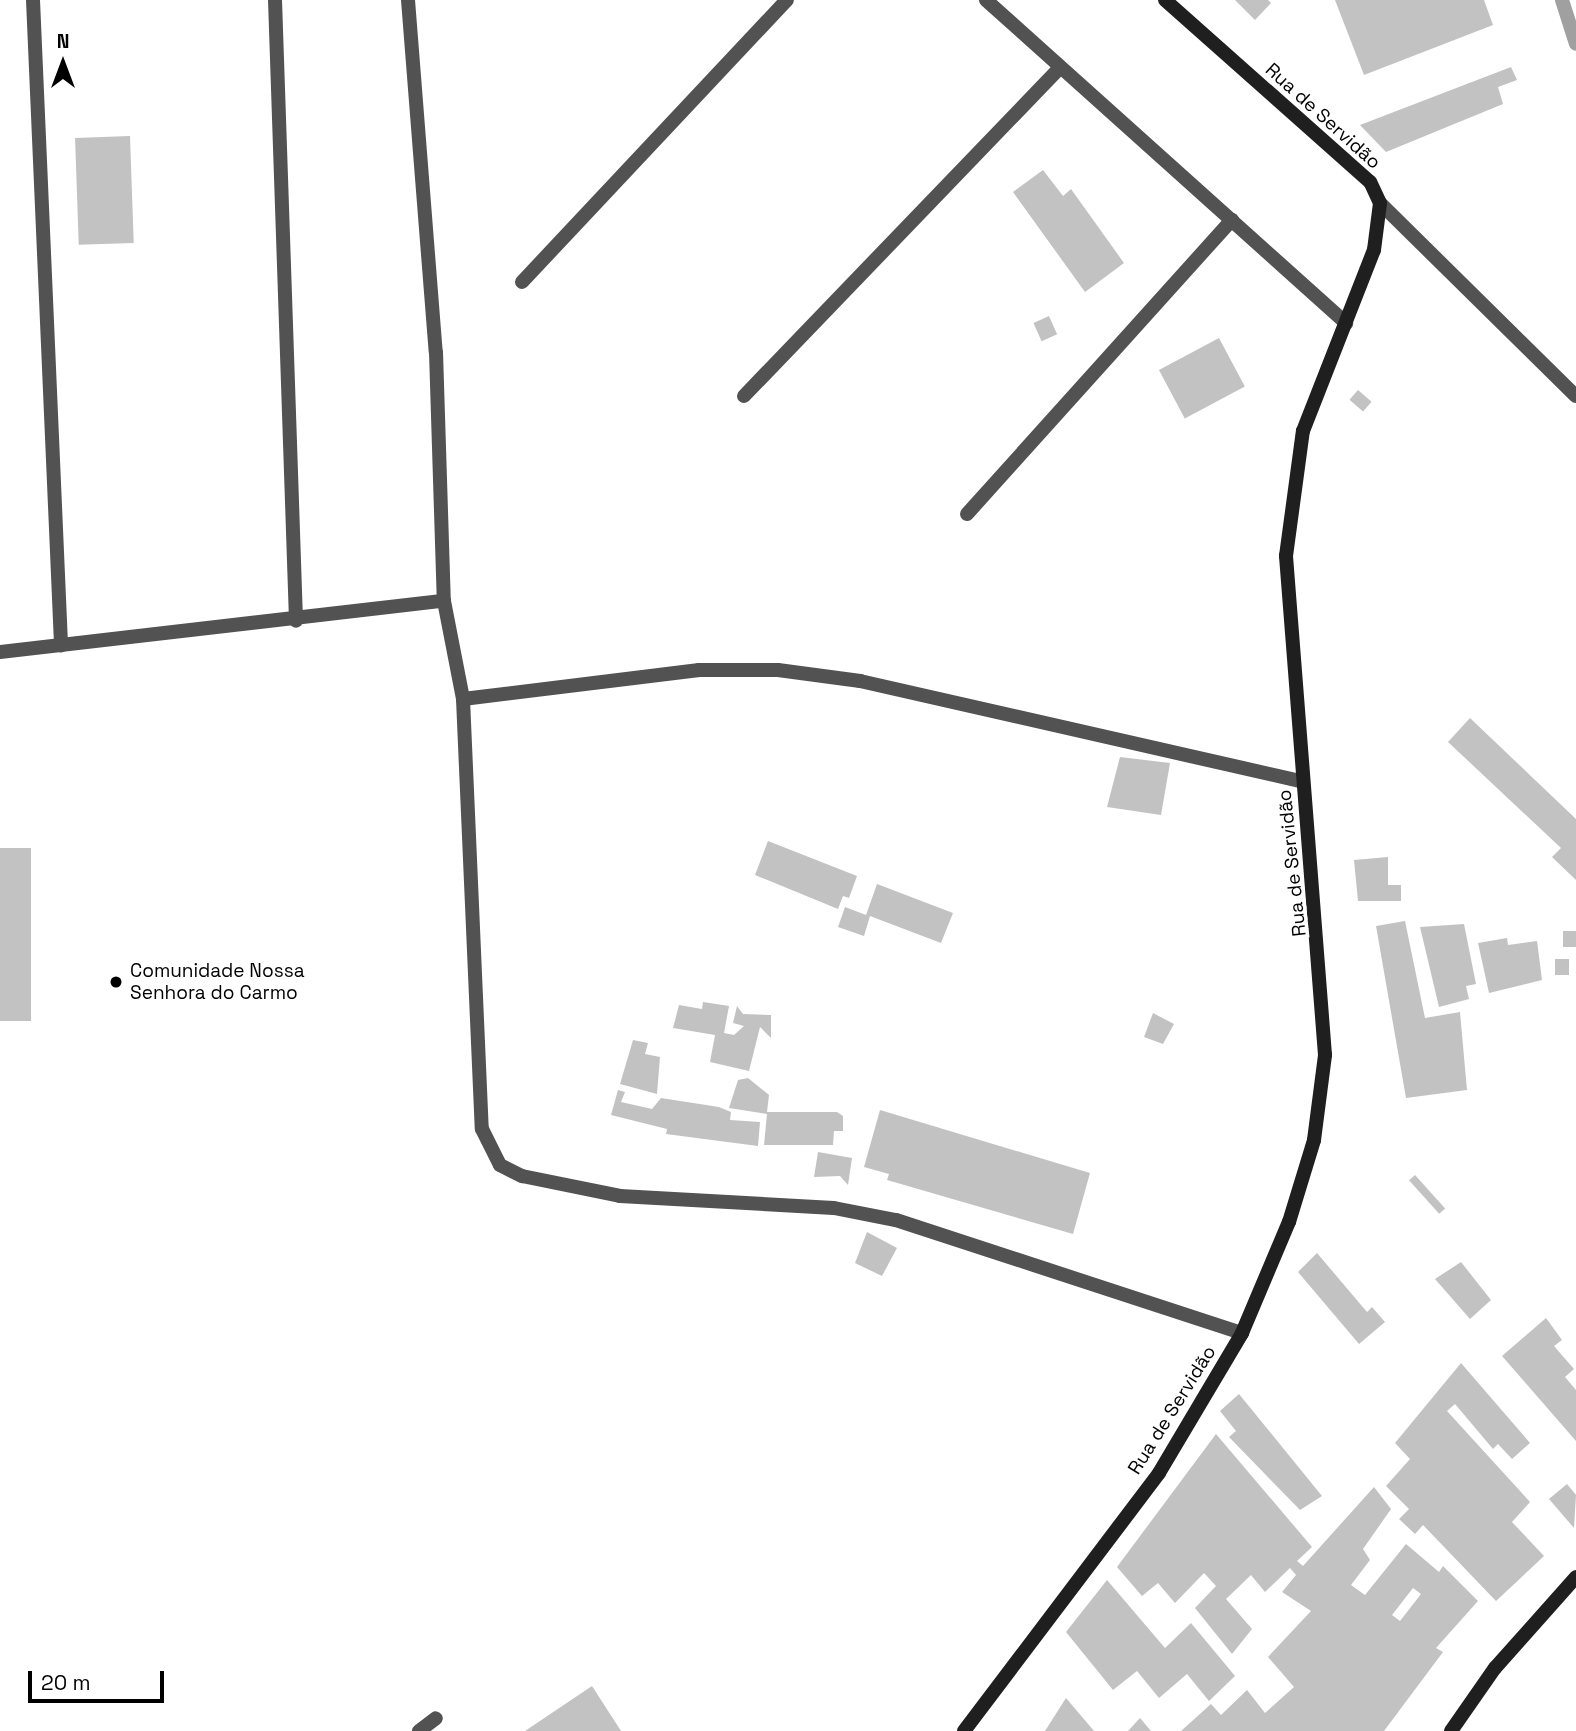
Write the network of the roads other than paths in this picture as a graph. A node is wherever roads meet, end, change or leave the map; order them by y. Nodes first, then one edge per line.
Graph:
1 (33, 0) edge
2 (275, 0) edge
3 (408, 0) edge
4 (787, 0) edge
5 (986, 0) edge
6 (1166, 0) edge
7 (1060, 68) junction
8 (1380, 203) junction
9 (1231, 220) junction
10 (522, 282) dead end
11 (1346, 323) junction
12 (744, 396) dead end
13 (1576, 396) edge
14 (967, 514) dead end
15 (444, 601) junction
16 (296, 621) junction
17 (61, 646) junction
18 (0, 652) edge
19 (463, 699) junction
20 (1303, 782) junction
21 (1242, 1333) junction
22 (1576, 1577) edge
23 (436, 1718) dead end
24 (419, 1731) edge
25 (964, 1731) edge
26 (1451, 1731) edge

1 - 17 street
2 - 16 street
3 - 15 street
4 - 10 street
5 - 7 street
6 - 8 main road, Rua de Servidão
7 - 9 street
7 - 12 street
8 - 11 main road, Rua de Servidão
8 - 13 street
9 - 11 street
9 - 14 street
11 - 20 main road, Rua de Servidão
15 - 16 street
15 - 19 street
16 - 17 street
17 - 18 street
19 - 20 street
19 - 21 street
20 - 21 main road, Rua de Servidão
21 - 25 main road, Rua de Servidão
22 - 26 main road
23 - 24 street

